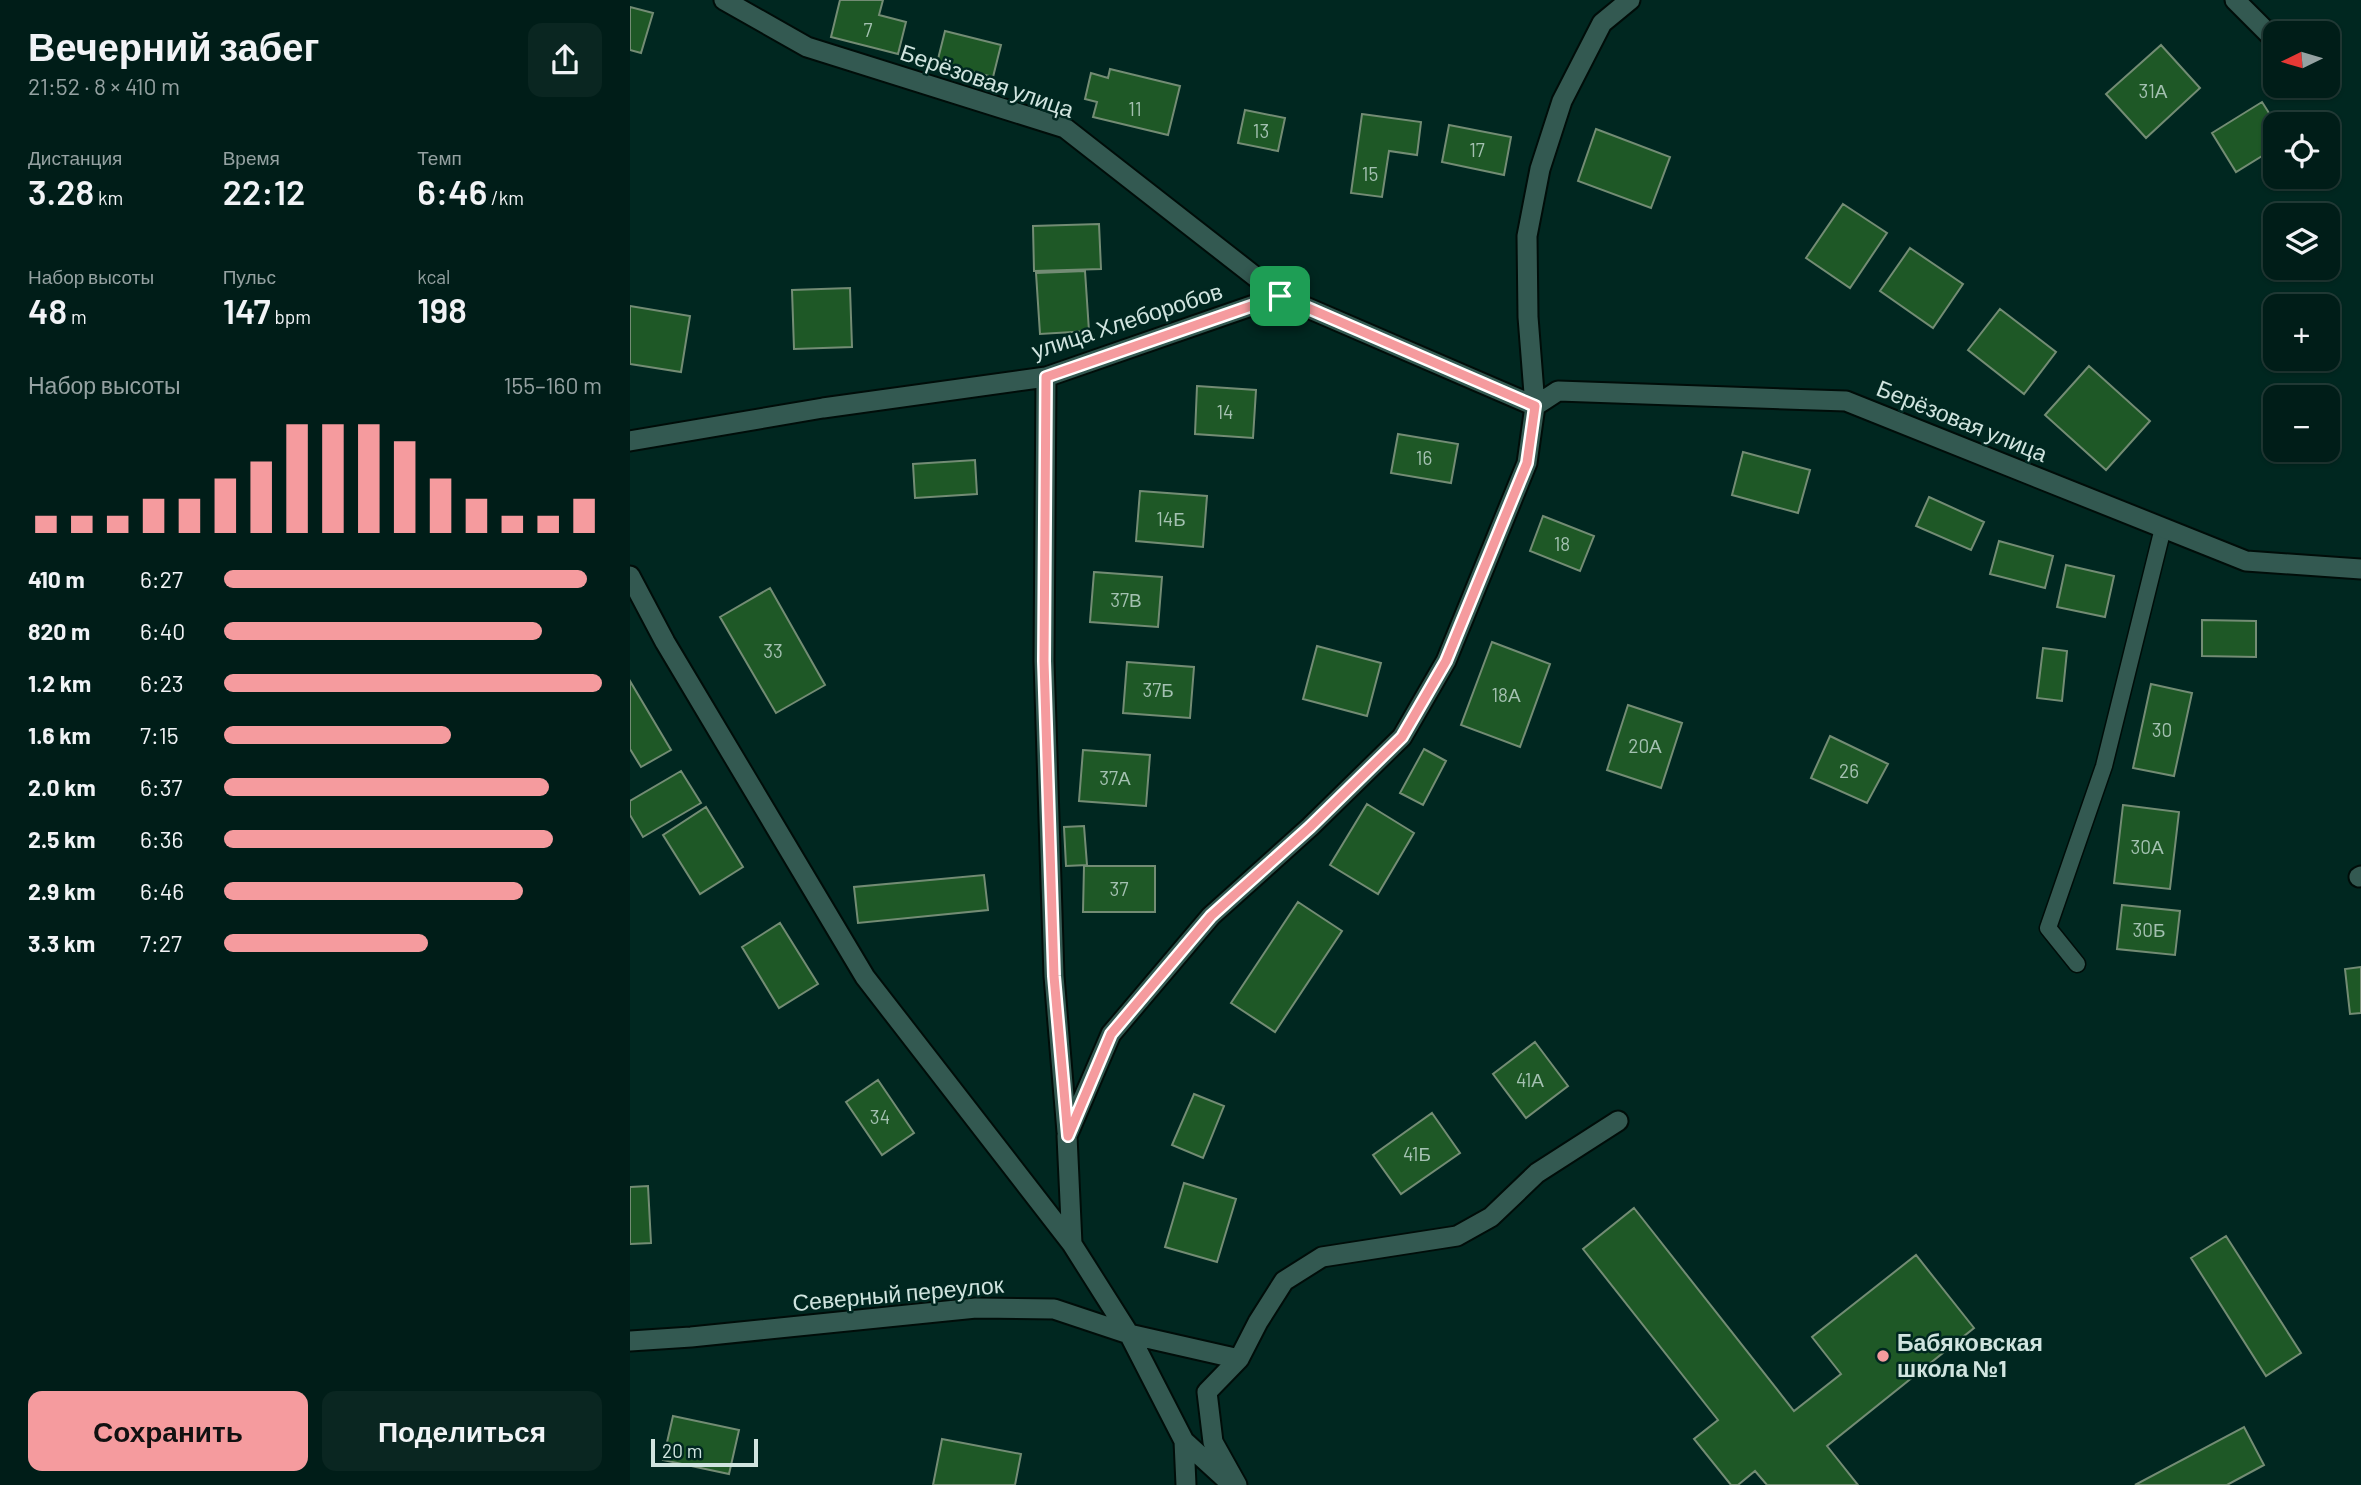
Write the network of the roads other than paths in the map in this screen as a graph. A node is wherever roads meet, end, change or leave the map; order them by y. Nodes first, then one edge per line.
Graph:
1 (724, 0) edge
2 (1630, 0) edge
3 (2235, 0) edge
4 (2263, 28) edge
5 (1280, 296) junction
6 (1046, 377) junction
7 (1535, 406) junction
8 (630, 441) edge
9 (2163, 528) junction
10 (2361, 569) edge
11 (630, 576) edge
12 (2077, 964) dead end
13 (1618, 1121) dead end
14 (1068, 1136) junction
15 (1072, 1244) junction
16 (1129, 1334) junction
17 (630, 1341) edge
18 (1239, 1359) junction
19 (1184, 1441) junction
20 (1186, 1485) edge
21 (1232, 1485) edge
22 (1237, 1485) edge

1 - 5 street, Берёзовая улица
2 - 7 street
3 - 4 street
5 - 6 street, улица Хлеборобов
5 - 7 street
6 - 8 street, улица Хлеборобов
6 - 14 street
7 - 9 street, Берёзовая улица
7 - 14 street
9 - 10 street, Берёзовая улица
9 - 12 lane
11 - 15 street
13 - 18 street
14 - 15 street
15 - 16 street
16 - 17 street, Северный переулок
16 - 18 street, Северный переулок
16 - 19 street
18 - 22 street
19 - 20 street
19 - 21 street

